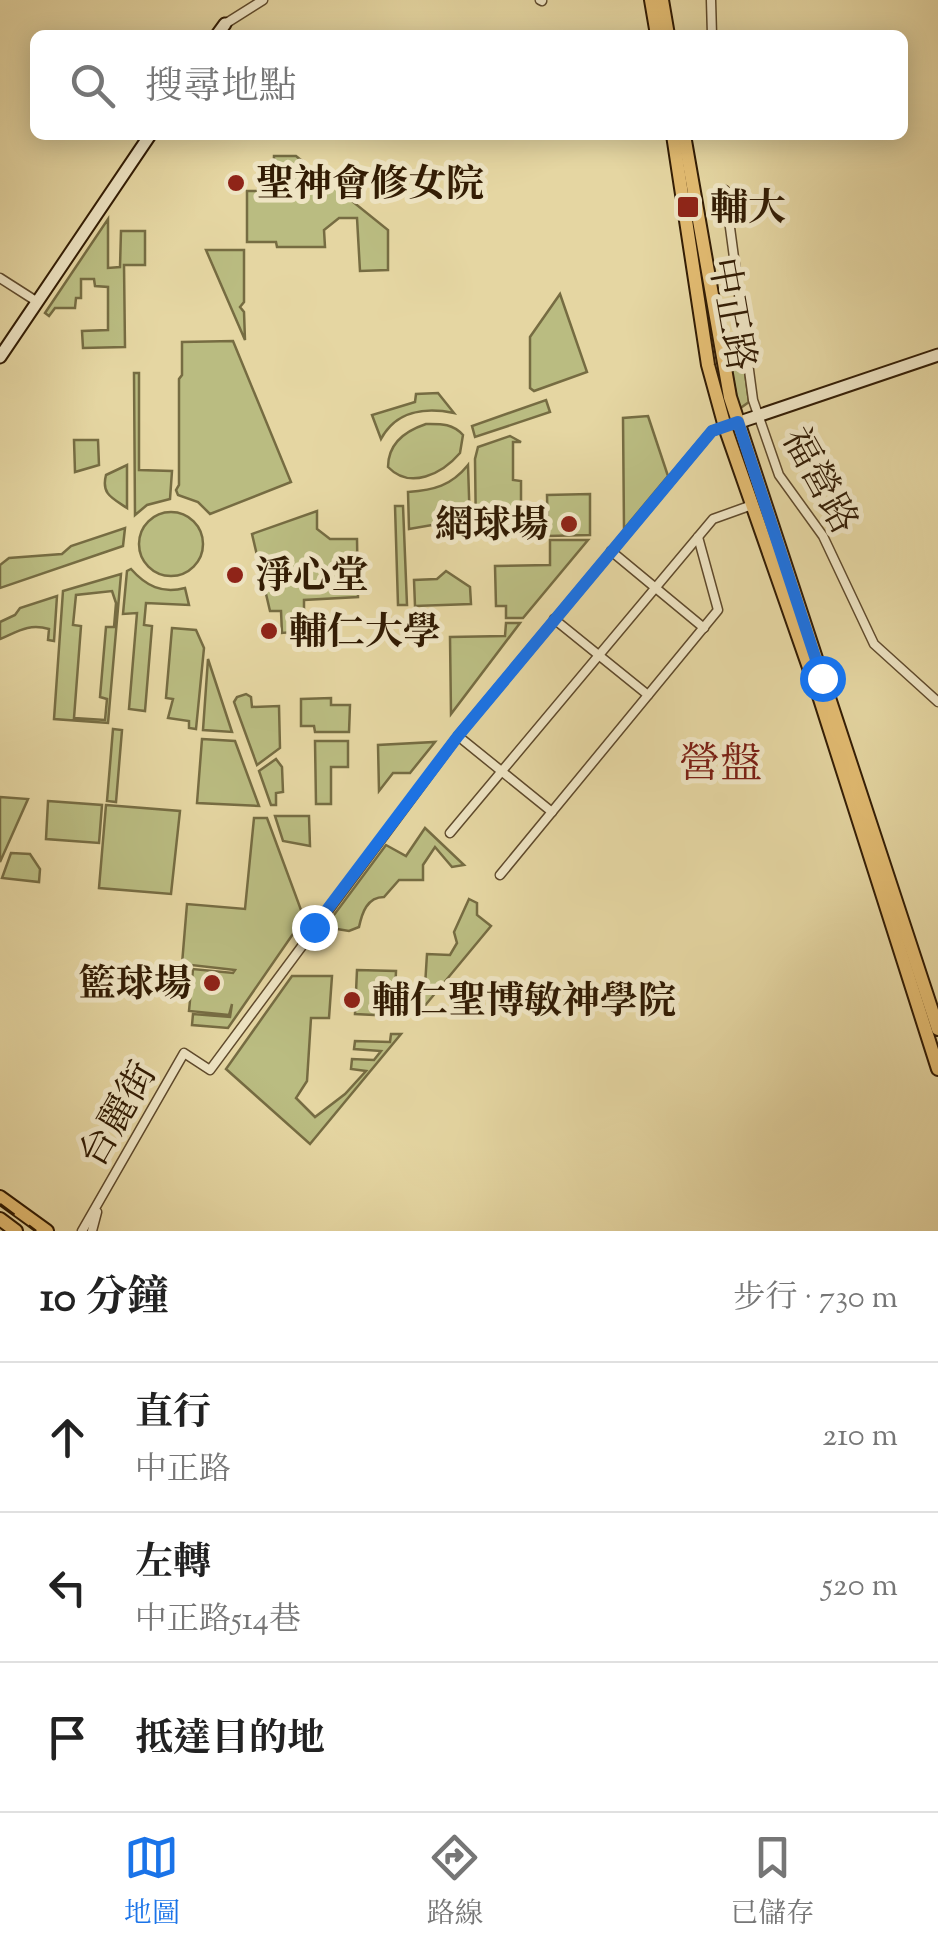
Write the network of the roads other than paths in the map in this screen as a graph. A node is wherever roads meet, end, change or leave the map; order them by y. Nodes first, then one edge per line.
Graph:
1 (264, 0) edge
2 (651, 0) edge
3 (662, 0) edge
4 (711, 0) edge
5 (221, 29) edge
6 (656, 30) edge
7 (667, 30) edge
8 (712, 30) edge
9 (147, 140) edge
10 (674, 140) edge
11 (685, 140) edge
12 (725, 190) dead end
13 (0, 278) edge
14 (36, 302) junction
15 (713, 348) junction
16 (938, 356) edge
17 (0, 357) edge
18 (757, 416) junction
19 (732, 425) junction
20 (752, 505) junction
21 (698, 537) junction
22 (611, 552) junction
23 (655, 588) junction
24 (554, 619) junction
25 (704, 628) junction
26 (599, 656) junction
27 (648, 696) junction
28 (938, 702) edge
29 (458, 736) junction
30 (502, 771) junction
31 (552, 812) junction
32 (450, 833) dead end
33 (500, 875) dead end
34 (938, 1029) edge
35 (938, 1069) edge
36 (104, 1193) junction
37 (0, 1197) edge
38 (0, 1219) edge
39 (16, 1231) edge
40 (47, 1231) edge
41 (82, 1231) edge
42 (92, 1231) edge

1 - 5 street
2 - 6 main road
3 - 7 main road
4 - 8 street
9 - 14 street
10 - 15 main road, 中正路
11 - 15 main road, 中正路
12 - 18 street, 福營路
13 - 14 street
14 - 17 street
15 - 19 main road, 中正路
16 - 18 street
18 - 19 street
18 - 28 street, 福營路
19 - 20 main road, 中正路
19 - 22 street
19 - 34 main road, 中正路
20 - 21 street
20 - 35 main road, 中正路
21 - 23 street
21 - 25 street
22 - 23 street
22 - 24 street
23 - 25 street
23 - 26 street
24 - 26 street
24 - 29 street
25 - 27 street
26 - 27 street
26 - 30 street
27 - 31 street
29 - 30 street
29 - 36 street, 台麗街
30 - 31 street
30 - 32 street
31 - 33 street
36 - 41 street, 台麗街
36 - 42 street
37 - 40 main road
38 - 39 main road

